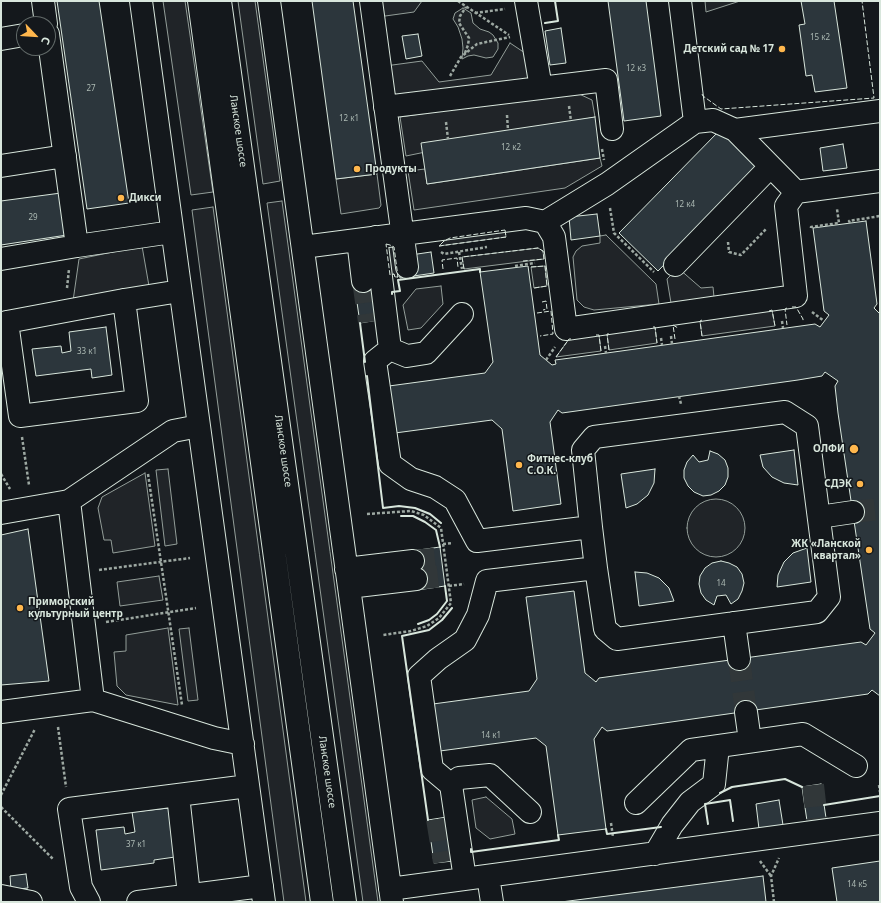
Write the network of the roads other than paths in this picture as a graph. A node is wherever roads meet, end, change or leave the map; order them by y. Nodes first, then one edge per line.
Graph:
1 (43, 1) edge
2 (141, 1) edge
3 (198, 1) edge
4 (220, 1) edge
5 (269, 1) edge
6 (371, 1) edge
7 (680, 1) edge
8 (527, 4) edge
9 (45, 16) edge
10 (16, 36) edge
11 (1, 39) edge
12 (51, 56) edge
13 (541, 88) junction
14 (385, 107) junction
15 (880, 111) edge
16 (695, 122) junction
17 (612, 129) dead end
18 (735, 130) junction
19 (65, 156) junction
20 (1, 166) edge
21 (770, 167) junction
22 (880, 180) edge
23 (796, 192) junction
24 (545, 222) junction
25 (172, 232) junction
26 (402, 234) junction
27 (367, 239) junction
28 (77, 246) junction
29 (303, 247) junction
30 (1, 259) edge
31 (407, 267) dead end
32 (666, 269) road end
33 (363, 281) tunnel mouth
34 (180, 291) junction
35 (124, 300) junction
36 (462, 314) dead end
37 (4, 323) edge
38 (390, 349) junction
39 (199, 426) junction
40 (70, 501) junction
41 (853, 512) tunnel mouth
42 (1, 513) edge
43 (819, 517) junction
44 (591, 527) junction
45 (596, 568) junction
46 (414, 570) tunnel mouth
47 (348, 578) junction
48 (734, 623) junction
49 (739, 659) tunnel mouth
50 (93, 700) junction
51 (1, 712) edge
52 (746, 712) tunnel mouth
53 (750, 741) junction
54 (243, 744) junction
55 (718, 746) junction
56 (856, 766) dead end
57 (451, 785) junction
58 (248, 786) junction
59 (178, 795) junction
60 (636, 803) dead end
61 (530, 812) dead end
62 (880, 823) edge
63 (655, 854) junction
64 (452, 874) junction
65 (488, 876) junction
66 (263, 894) edge
67 (391, 895) edge
68 (1, 896) edge
69 (189, 896) junction
70 (31, 902) edge
71 (89, 902) edge
72 (138, 902) edge
73 (322, 902) edge
74 (345, 902) edge
75 (492, 902) edge

1 - 9 main road
2 - 25 main road
3 - 73 main road
4 - 74 main road, Ланское шоссе
5 - 29 main road
6 - 14 main road
7 - 16 main road
8 - 13 main road
10 - 11 main road
12 - 19 main road
13 - 14 main road
13 - 17 main road
14 - 26 main road
15 - 18 main road
16 - 18 main road
16 - 24 main road
18 - 21 main road
19 - 20 main road
19 - 28 main road
21 - 23 main road
21 - 32 main road
22 - 23 main road
23 - 24 main road
24 - 26 main road
25 - 28 main road
25 - 34 main road
26 - 27 main road
26 - 31 main road
27 - 29 main road
27 - 33 main road
27 - 38 main road
28 - 30 main road
29 - 47 main road
34 - 35 main road
34 - 39 main road
35 - 37 main road
35 - 37 main road
36 - 38 main road
38 - 44 main road
39 - 40 main road
39 - 54 main road
40 - 42 main road
40 - 50 main road
41 - 43 main road
43 - 44 main road
43 - 48 main road
44 - 45 main road
45 - 48 main road
45 - 57 main road
46 - 47 main road
47 - 67 main road
48 - 49 main road
50 - 51 main road
50 - 54 main road
52 - 53 main road
53 - 55 main road
53 - 56 main road
54 - 58 main road
55 - 60 main road
55 - 63 main road
57 - 61 main road
57 - 64 main road
58 - 59 main road
58 - 66 main road
59 - 69 main road
59 - 71 main road
62 - 63 main road
63 - 65 main road
64 - 65 main road
64 - 67 main road
65 - 75 main road
66 - 69 main road
68 - 70 main road
69 - 72 main road

